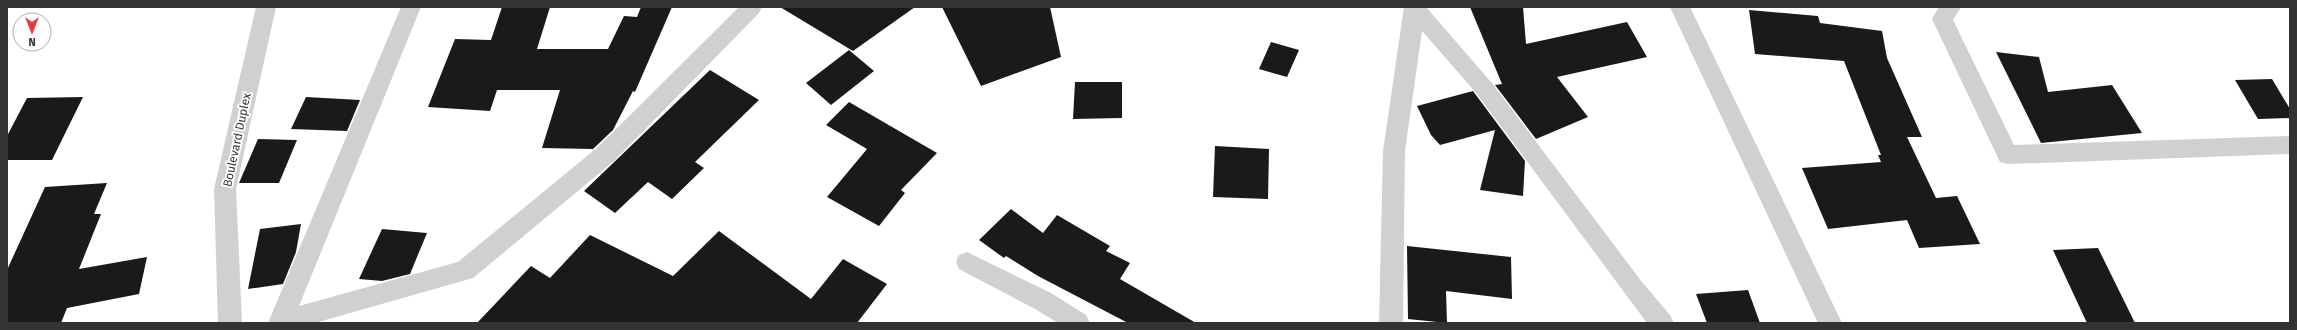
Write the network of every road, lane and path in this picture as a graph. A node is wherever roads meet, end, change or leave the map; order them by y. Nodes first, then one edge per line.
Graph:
1 (266, 7) edge
2 (411, 7) edge
3 (752, 7) edge
4 (1680, 7) edge
5 (1951, 7) edge
6 (1415, 8) edge
7 (2290, 145) edge
8 (967, 262) dead end
9 (230, 323) edge
10 (280, 323) edge
11 (1078, 323) edge
12 (1391, 323) edge
13 (1662, 323) edge
14 (1830, 323) edge

1 - 9 street, Boulevard Duplex
2 - 10 street
3 - 10 street
4 - 14 street
5 - 7 street
6 - 12 street
6 - 13 street
8 - 11 street

